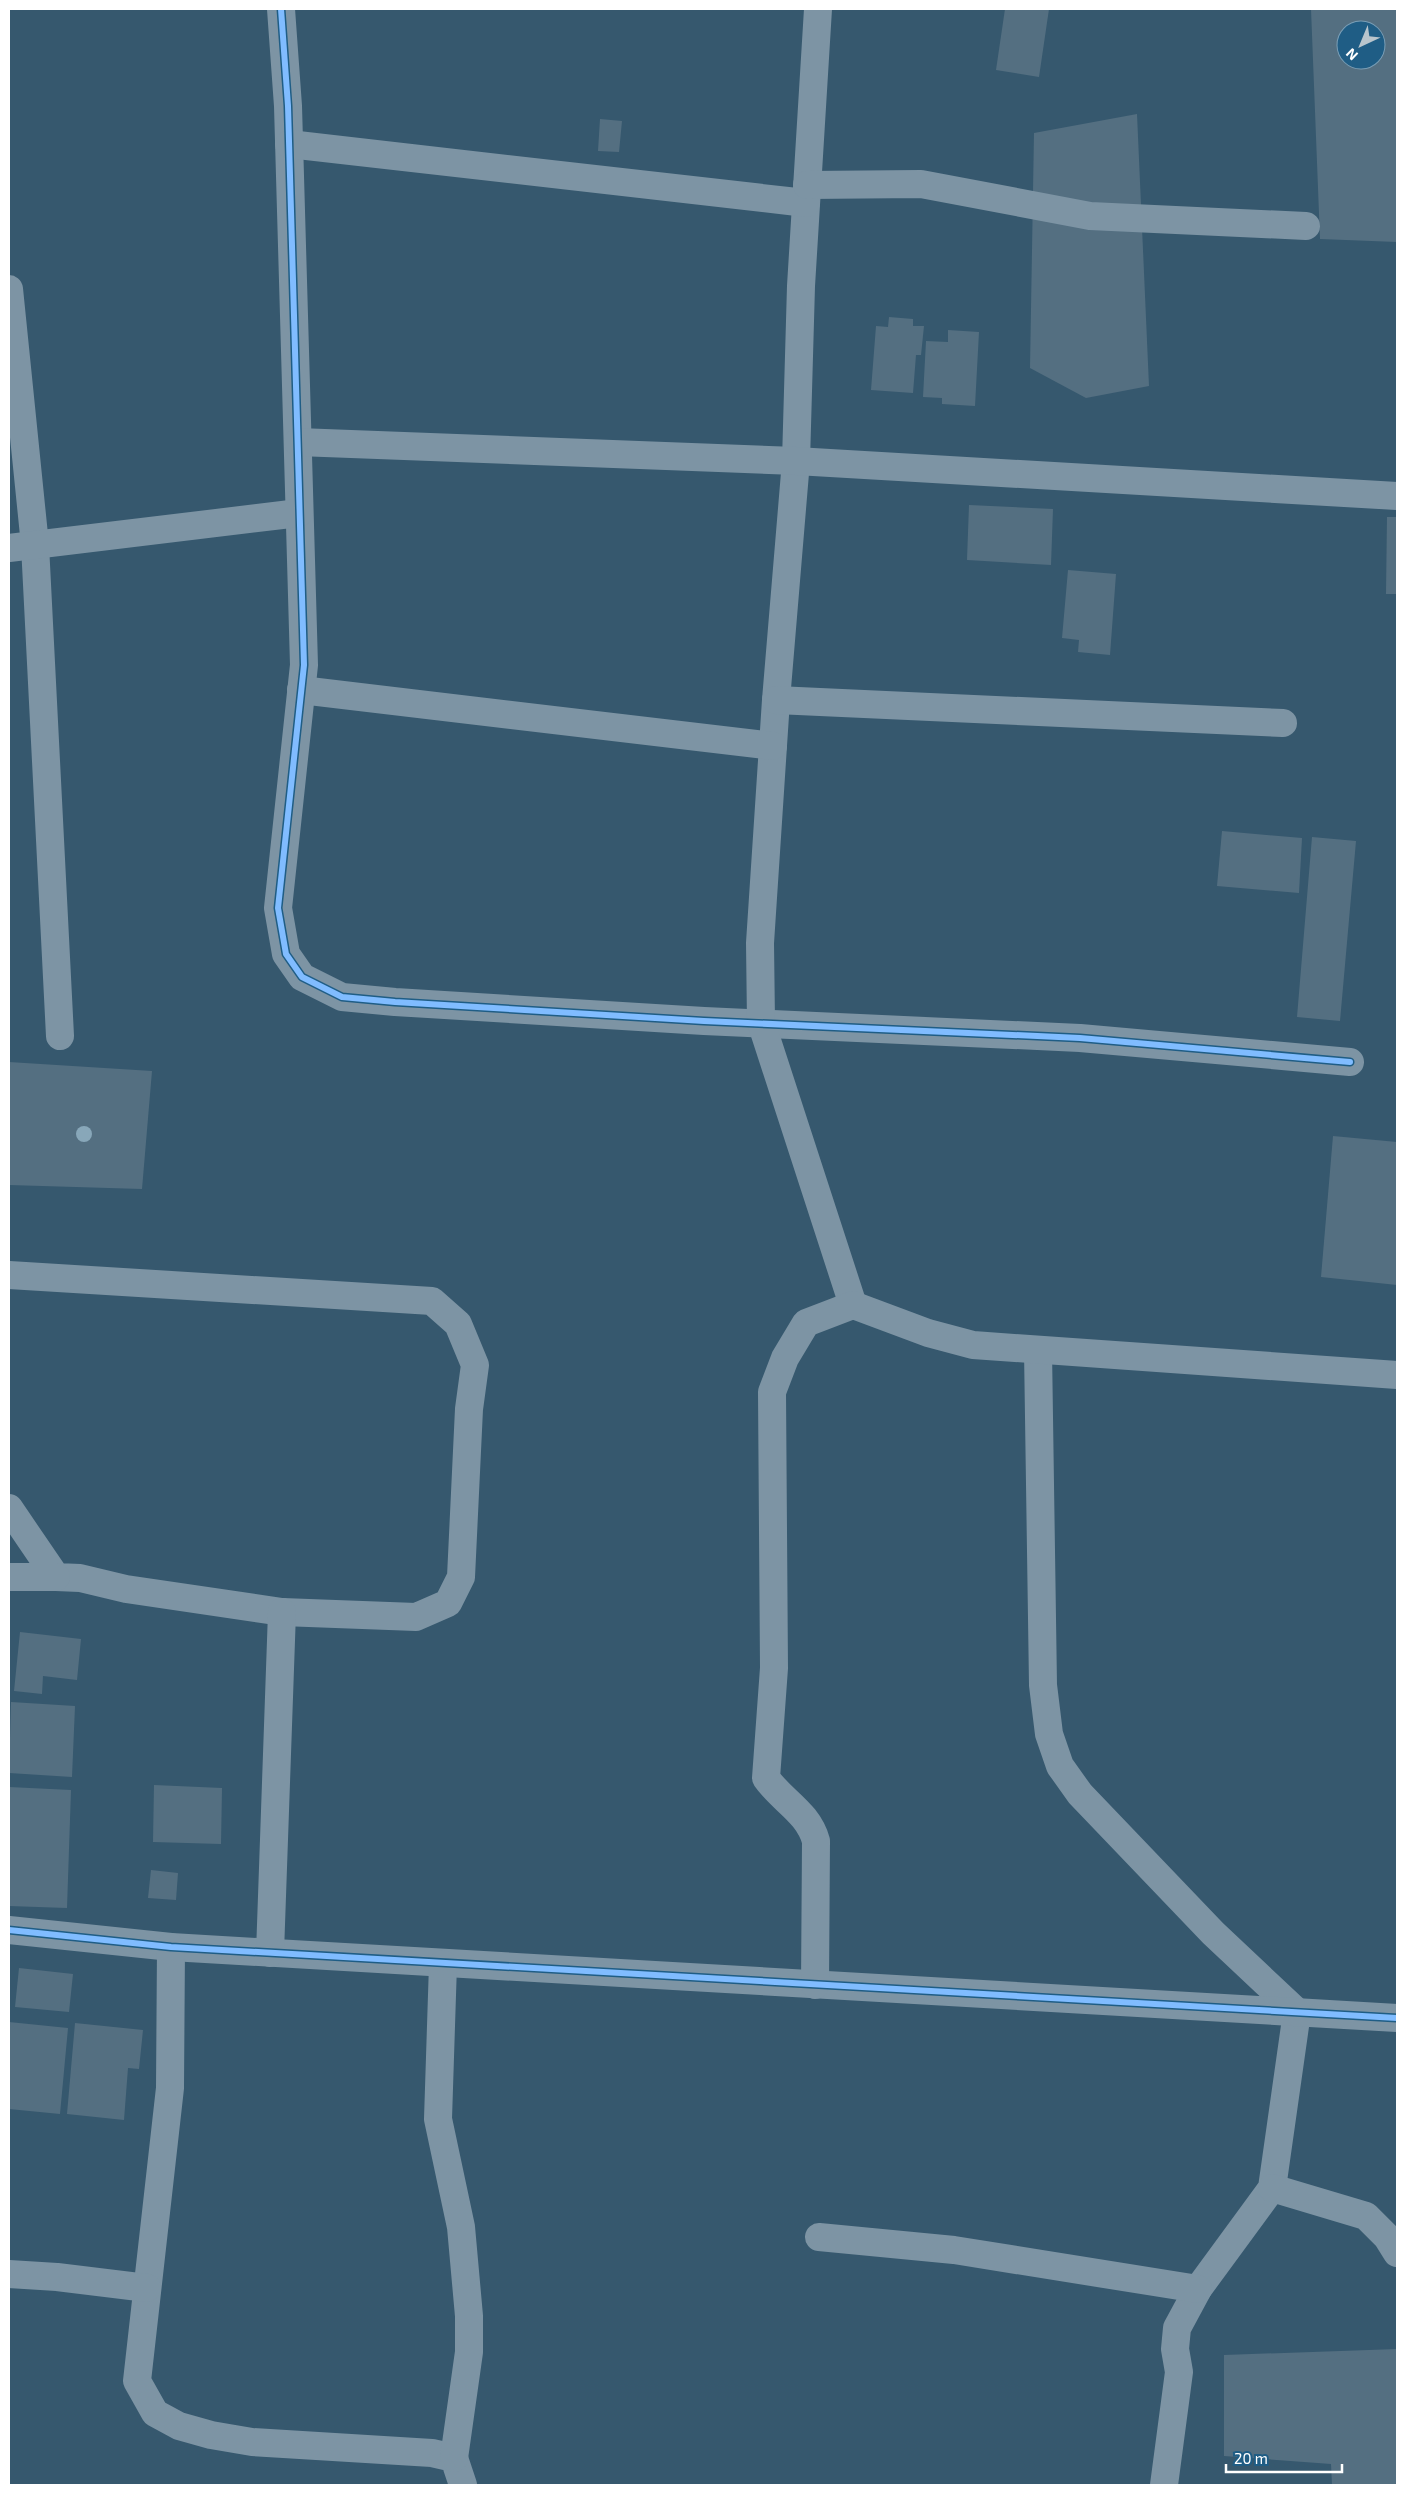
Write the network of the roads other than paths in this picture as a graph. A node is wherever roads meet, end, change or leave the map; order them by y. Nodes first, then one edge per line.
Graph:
1 (281, 9) edge
2 (818, 9) edge
3 (289, 144) junction
4 (807, 194) junction
5 (1306, 226) dead end
6 (9, 289) edge
7 (298, 442) junction
8 (796, 461) junction
9 (1397, 496) edge
10 (299, 513) junction
11 (22, 546) edge
12 (301, 690) junction
13 (776, 700) junction
14 (1282, 723) dead end
15 (773, 746) junction
16 (761, 1022) junction
17 (60, 1036) dead end
18 (1350, 1062) dead end
19 (9, 1275) edge
20 (853, 1305) junction
21 (1038, 1350) junction
22 (1397, 1375) edge
23 (9, 1508) edge
24 (9, 1577) edge
25 (56, 1577) junction
26 (282, 1612) junction
27 (9, 1930) edge
28 (171, 1947) junction
29 (270, 1953) junction
30 (443, 1964) junction
31 (814, 1985) junction
32 (1297, 2012) junction
33 (1397, 2018) edge
34 (1272, 2188) junction
35 (819, 2237) dead end
36 (1397, 2253) edge
37 (9, 2274) edge
38 (147, 2288) junction
39 (1198, 2289) junction
40 (454, 2458) junction
41 (463, 2485) edge
42 (1164, 2485) edge

1 - 3 street
2 - 4 street
3 - 4 street
3 - 7 street
4 - 5 street
4 - 8 street
6 - 11 street
7 - 8 street
7 - 10 street
8 - 9 street
8 - 13 street
10 - 11 street
10 - 12 street
11 - 17 street
12 - 15 street
12 - 16 street
13 - 14 street
13 - 15 street
15 - 16 street
16 - 18 street
16 - 20 street
19 - 26 street
20 - 21 street
20 - 31 street
21 - 22 street
21 - 32 street
23 - 25 street
24 - 25 street
25 - 26 street
26 - 29 street
27 - 28 street
28 - 29 street
28 - 38 street
29 - 30 street
30 - 31 street
30 - 40 street
31 - 32 street
32 - 33 street
32 - 34 street
34 - 36 street
34 - 39 street
35 - 39 street
37 - 38 street
38 - 40 street
39 - 42 street
40 - 41 street

